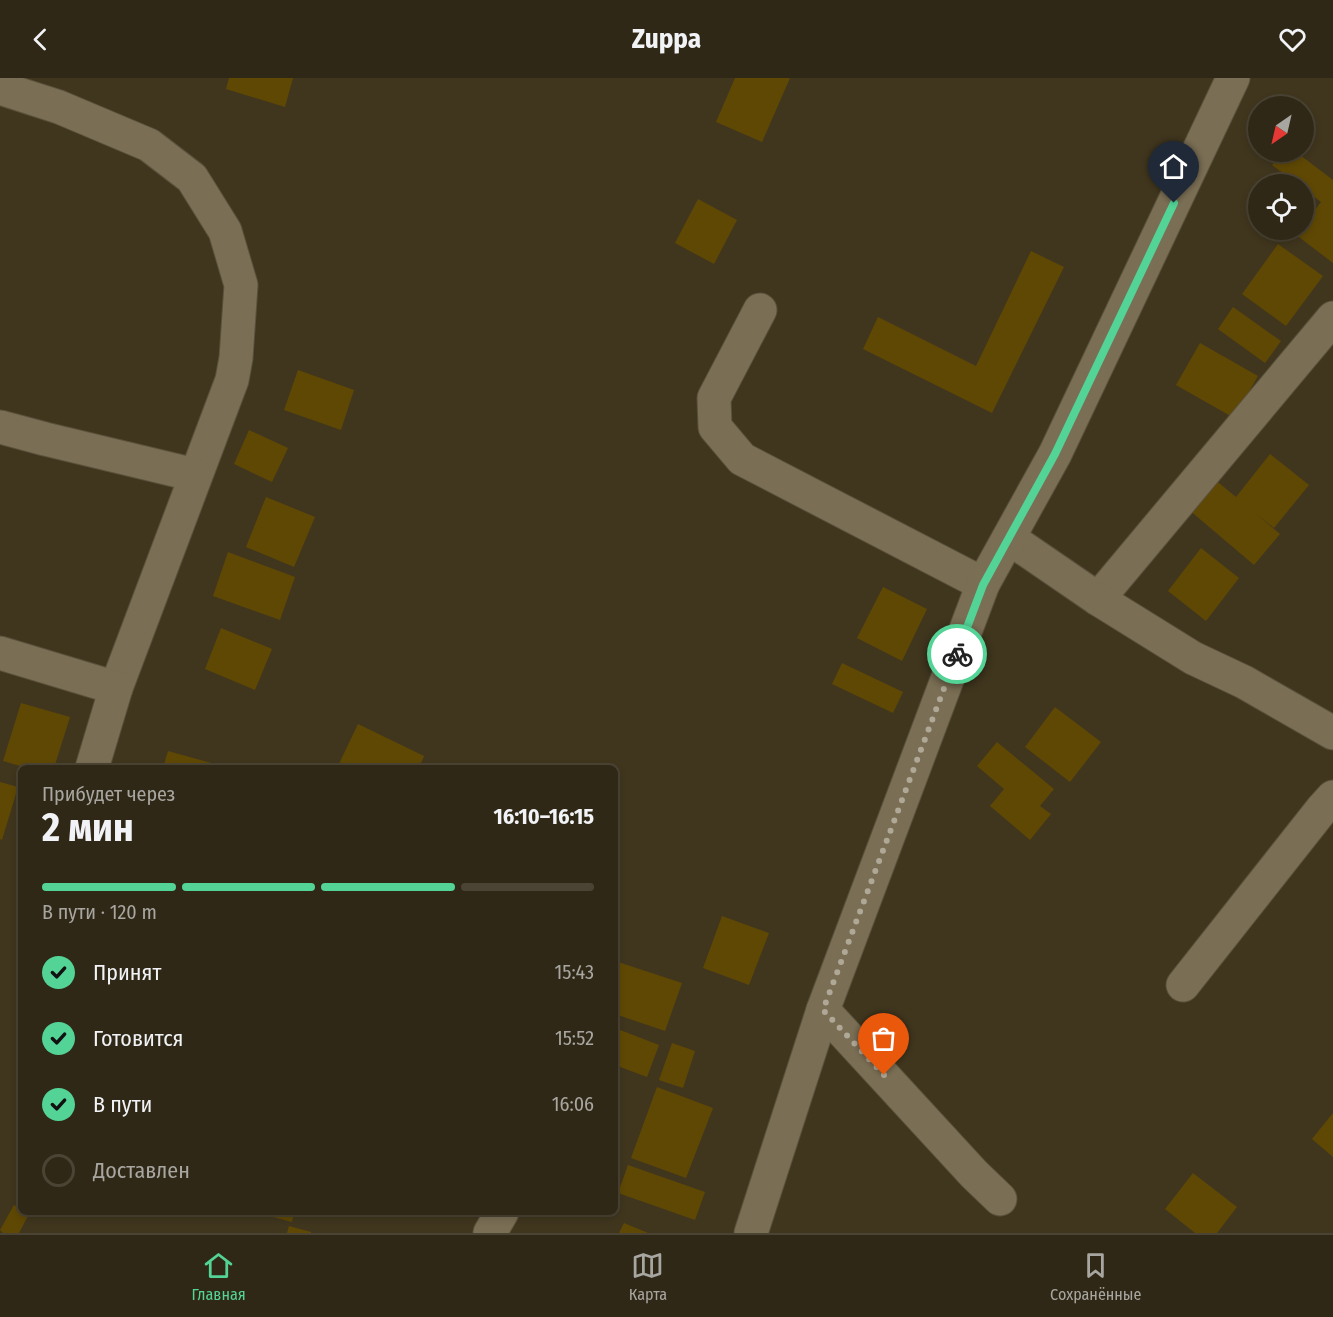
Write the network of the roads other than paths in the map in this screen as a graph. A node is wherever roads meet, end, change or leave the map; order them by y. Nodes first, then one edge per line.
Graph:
1 (1233, 78) edge
2 (0, 88) edge
3 (760, 310) dead end
4 (1333, 318) edge
5 (0, 427) edge
6 (195, 475) junction
7 (1009, 538) junction
8 (983, 585) junction
9 (1098, 599) junction
10 (0, 653) edge
11 (116, 688) junction
12 (1333, 733) edge
13 (93, 765) edge
14 (1333, 797) edge
15 (1183, 985) dead end
16 (823, 1010) junction
17 (1000, 1199) dead end
18 (500, 1215) edge
19 (490, 1233) edge
20 (751, 1233) edge

1 - 7 street
2 - 6 street
3 - 8 street
4 - 9 street
5 - 6 street
6 - 11 street
7 - 8 street
7 - 9 street
8 - 16 street
9 - 12 street
10 - 11 street
11 - 13 street
14 - 15 street
16 - 17 street
16 - 20 street
18 - 19 street

